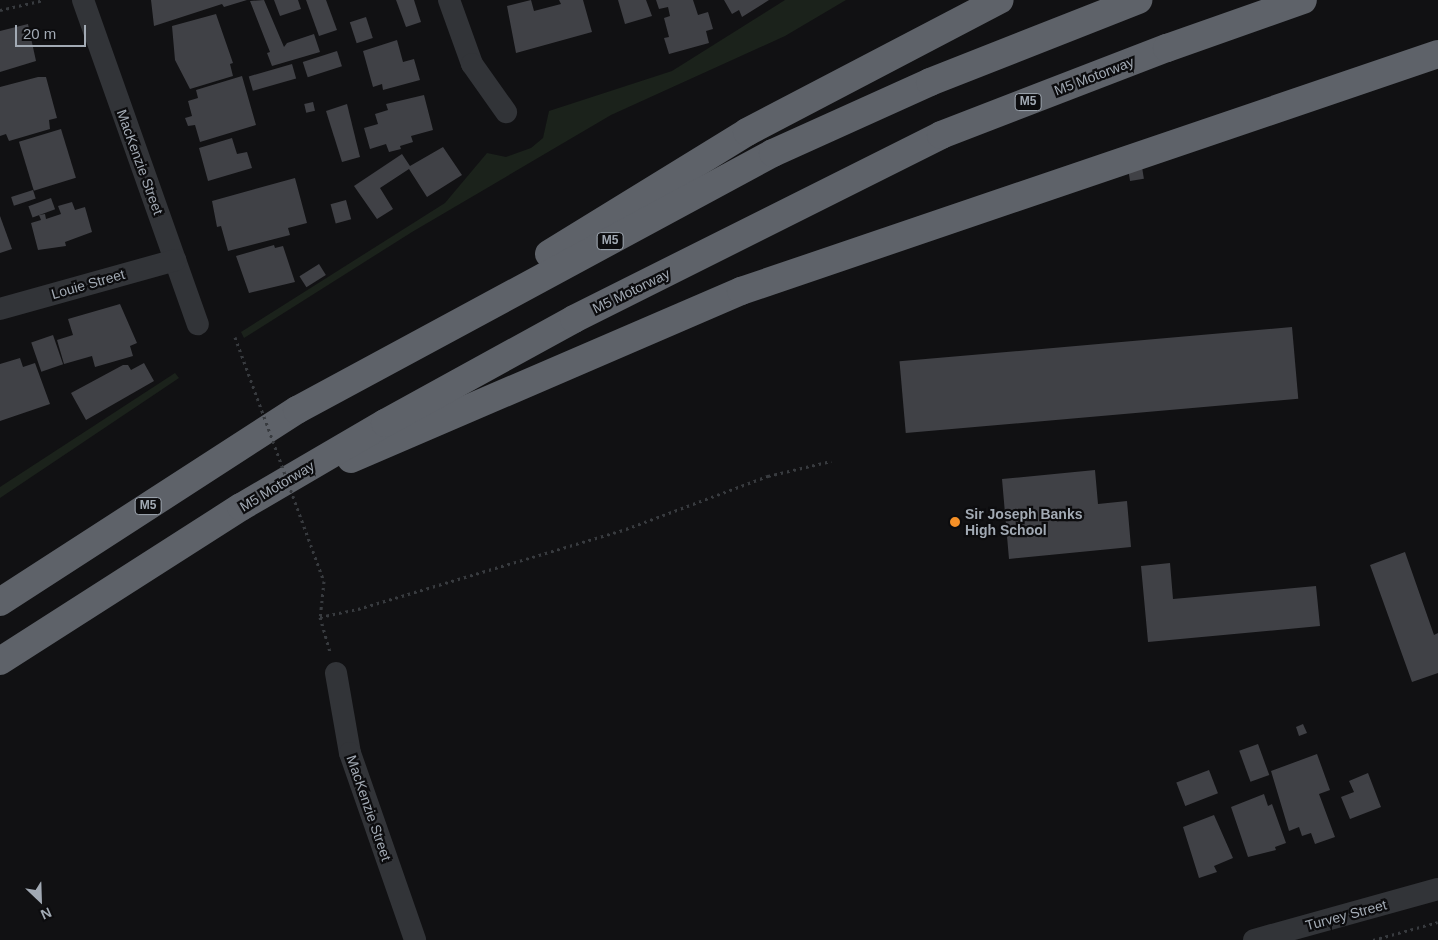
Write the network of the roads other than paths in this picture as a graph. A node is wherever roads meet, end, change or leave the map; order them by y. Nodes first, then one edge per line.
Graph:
1 (83, 0) edge
2 (450, 0) edge
3 (1000, 0) edge
4 (1138, 0) edge
5 (1303, 0) edge
6 (1438, 54) edge
7 (506, 112) dead end
8 (175, 260) junction
9 (0, 309) edge
10 (198, 324) dead end
11 (296, 410) junction
12 (241, 507) junction
13 (0, 602) edge
14 (0, 661) edge
15 (336, 673) road end
16 (1438, 889) edge
17 (415, 940) edge
18 (1254, 940) edge

1 - 8 street, MacKenzie Street
2 - 7 street
3 - 11 highway
4 - 11 highway, M5
5 - 12 highway, M5 Motorway / M5
6 - 12 highway
8 - 9 street, Louie Street
8 - 10 street, MacKenzie Street
11 - 13 highway, M5
12 - 14 highway, M5 Motorway / M5
15 - 17 street, MacKenzie Street
16 - 18 street, Turvey Street

